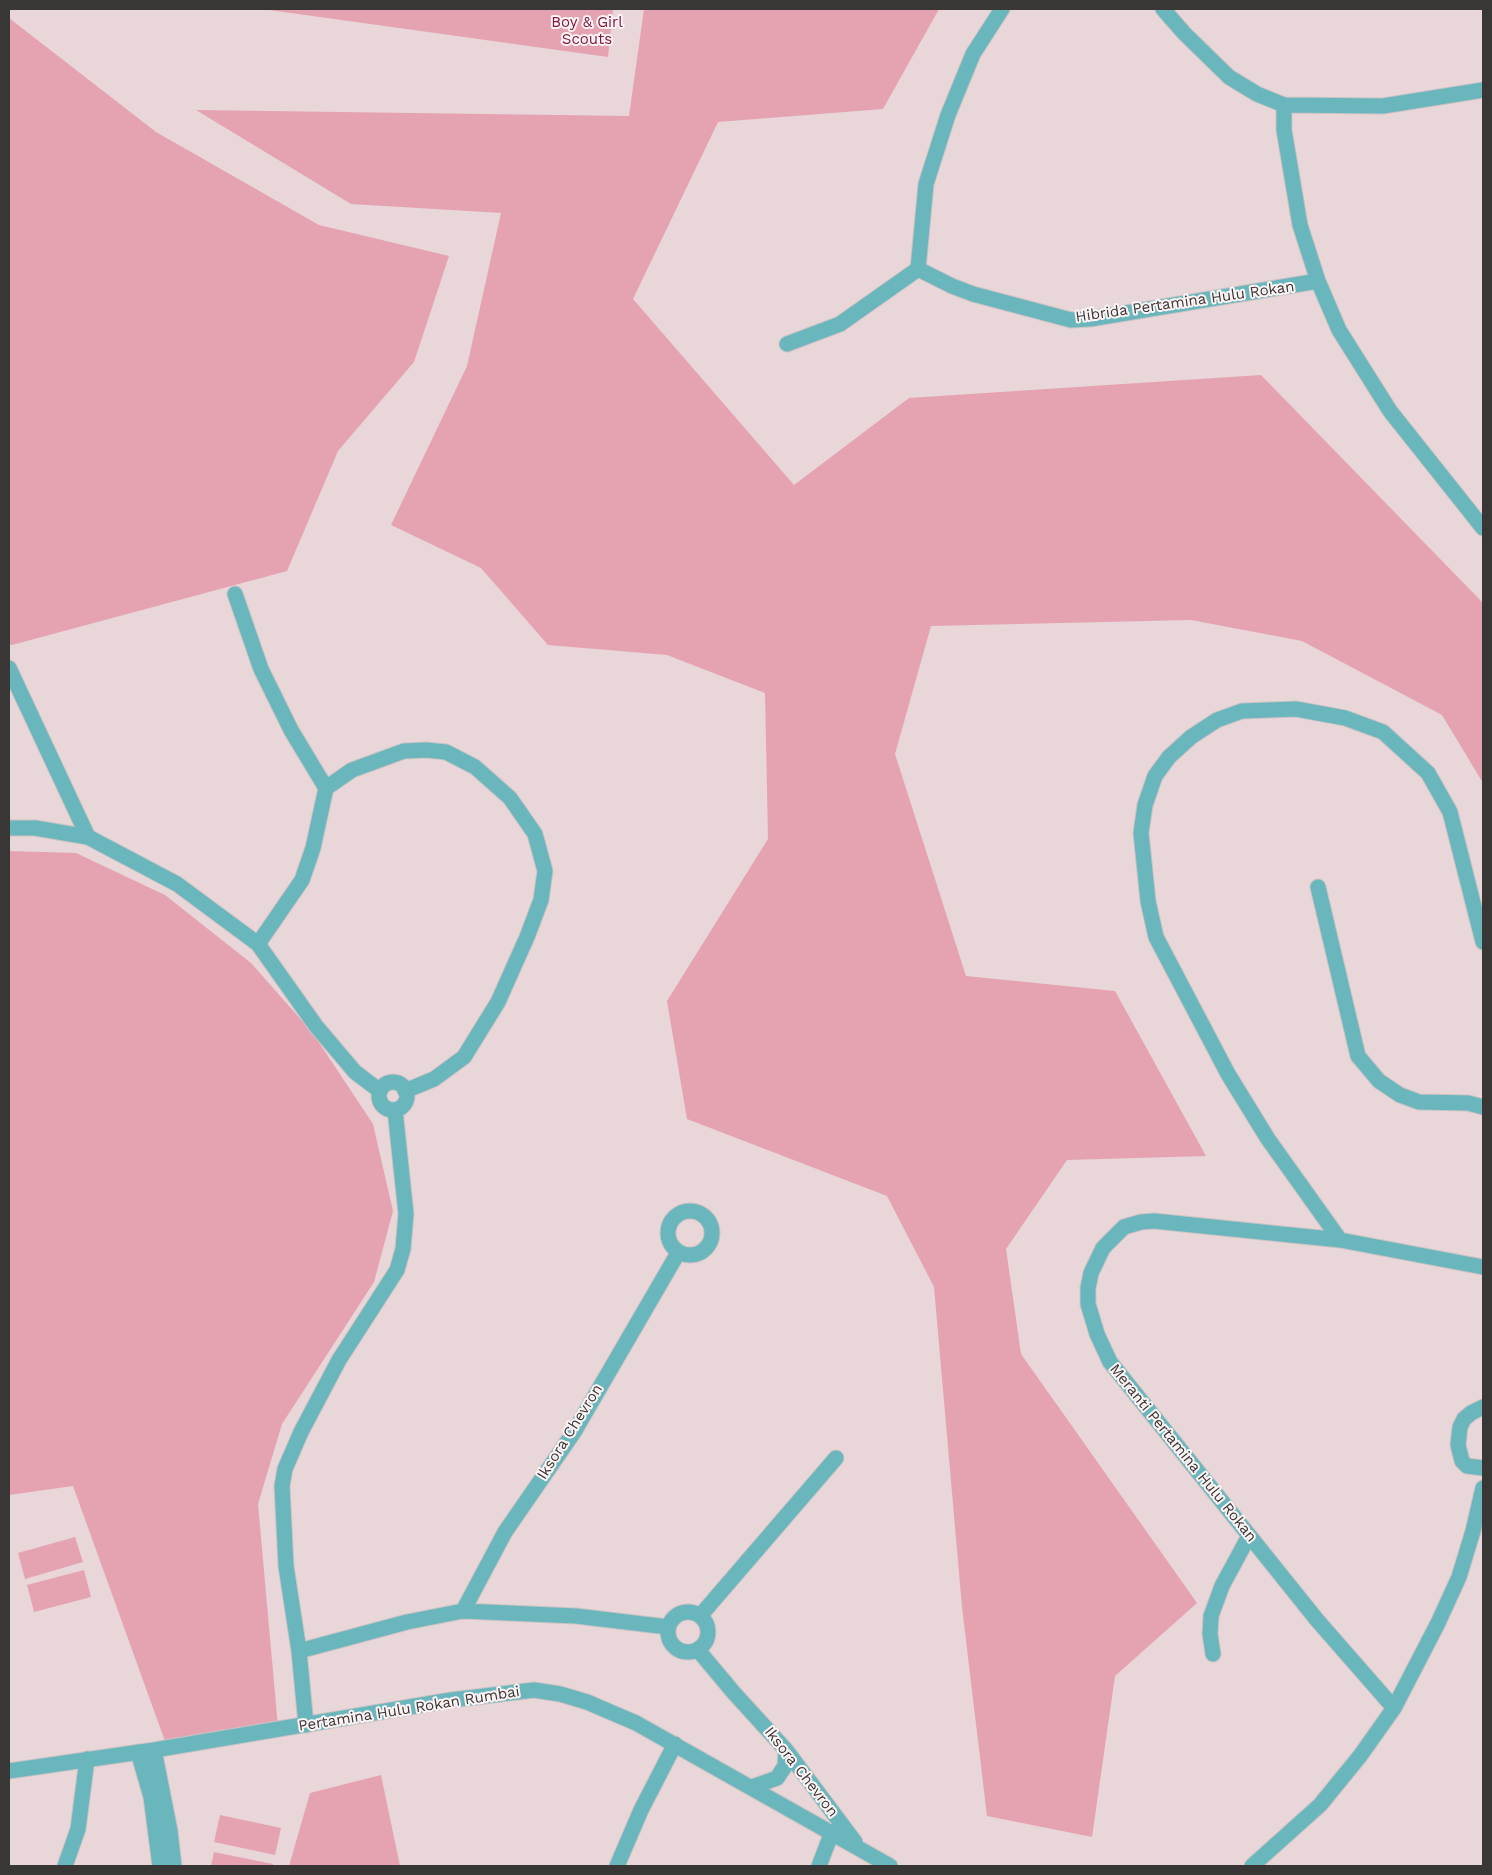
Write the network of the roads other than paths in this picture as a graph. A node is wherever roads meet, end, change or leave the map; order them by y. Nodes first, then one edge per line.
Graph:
1 (1002, 9) edge
2 (1163, 9) edge
3 (1483, 90) edge
4 (1284, 106) junction
5 (918, 269) junction
6 (1318, 281) junction
7 (787, 344) dead end
8 (1483, 528) edge
9 (235, 594) dead end
10 (9, 668) edge
11 (326, 788) junction
12 (9, 828) edge
13 (88, 837) junction
14 (1318, 887) dead end
15 (1483, 942) edge
16 (258, 944) junction
17 (405, 1090) junction
18 (380, 1091) junction
19 (1483, 1107) edge
20 (395, 1110) junction
21 (1340, 1240) junction
22 (678, 1253) dead end
23 (1483, 1267) edge
24 (1483, 1407) edge
25 (836, 1458) dead end
26 (1483, 1468) edge
27 (1483, 1488) edge
28 (1249, 1536) junction
29 (463, 1612) junction
30 (700, 1616) junction
31 (668, 1627) junction
32 (698, 1650) junction
33 (299, 1651) junction
34 (1213, 1654) dead end
35 (1394, 1708) junction
36 (306, 1725) junction
37 (675, 1744) junction
38 (154, 1750) junction
39 (786, 1750) junction
40 (138, 1752) junction
41 (87, 1759) junction
42 (9, 1771) edge
43 (752, 1787) junction
44 (832, 1832) junction
45 (861, 1850) junction
46 (65, 1866) edge
47 (160, 1866) edge
48 (174, 1866) edge
49 (617, 1866) edge
50 (819, 1866) edge
51 (890, 1866) edge
52 (1252, 1866) edge

1 - 5 street
2 - 4 street
3 - 4 street
4 - 6 street
5 - 6 street, Hibrida Pertamina Hulu Rokan
5 - 7 street
6 - 8 street
9 - 11 street
10 - 13 street
11 - 16 street
11 - 17 street
12 - 13 street
13 - 16 street
14 - 19 street
15 - 21 street
16 - 18 street
17 - 18 street
17 - 20 street
18 - 20 street
20 - 33 street
21 - 23 street, Meranti Pertamina Hulu Rokan
21 - 28 street, Meranti Pertamina Hulu Rokan
22 - 29 street, Iksora Chevron
24 - 26 street
25 - 30 street
27 - 35 street
28 - 34 street
28 - 35 street, Meranti Pertamina Hulu Rokan
29 - 31 street
29 - 33 street
30 - 31 street
30 - 32 street
31 - 32 street
32 - 39 street, Iksora Chevron
33 - 36 street
35 - 52 street
36 - 37 street, Pertamina Hulu Rokan Rumbai
36 - 38 street, Pertamina Hulu Rokan Rumbai
37 - 43 street, Pertamina Hulu Rokan Rumbai
37 - 49 street
38 - 40 street, Pertamina Hulu Rokan Rumbai
38 - 48 street
39 - 43 street
39 - 45 street, Iksora Chevron
40 - 41 street, Pertamina Hulu Rokan Rumbai
40 - 47 street
41 - 42 street, Pertamina Hulu Rokan Rumbai
41 - 46 street
43 - 44 street, Pertamina Hulu Rokan Rumbai
44 - 45 street, Pertamina Hulu Rokan Rumbai
44 - 50 street
45 - 51 street, Pertamina Hulu Rokan Rumbai

